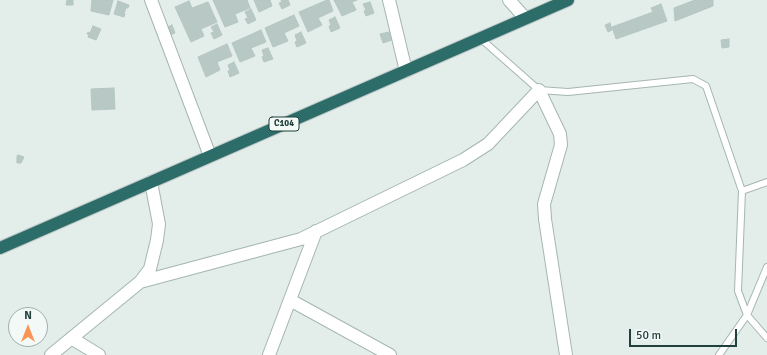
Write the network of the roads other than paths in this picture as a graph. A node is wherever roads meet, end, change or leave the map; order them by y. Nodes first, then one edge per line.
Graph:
1 (151, 0) edge
2 (389, 0) edge
3 (509, 0) edge
4 (568, 0) edge
5 (526, 18) junction
6 (480, 38) junction
7 (406, 71) junction
8 (539, 90) junction
9 (210, 156) junction
10 (151, 182) junction
11 (767, 182) edge
12 (742, 191) junction
13 (316, 231) junction
14 (0, 248) edge
15 (767, 267) edge
16 (140, 282) junction
17 (290, 300) junction
18 (747, 315) junction
19 (72, 338) junction
20 (767, 338) edge
21 (51, 355) edge
22 (99, 355) edge
23 (269, 355) edge
24 (390, 355) edge
25 (566, 355) edge
26 (719, 355) edge

1 - 9 street
2 - 7 street
3 - 5 street
4 - 5 highway, C104
5 - 6 highway, C104
6 - 7 highway, C104
6 - 8 lane
7 - 9 highway, C104
8 - 12 lane
8 - 13 street
8 - 25 street
9 - 10 highway, C104
10 - 14 highway, C104
10 - 16 street
11 - 12 lane
12 - 18 lane
13 - 16 street
13 - 17 street
15 - 18 lane
16 - 19 street
17 - 23 street
17 - 24 street
18 - 20 lane
18 - 26 lane
19 - 21 street
19 - 22 street

